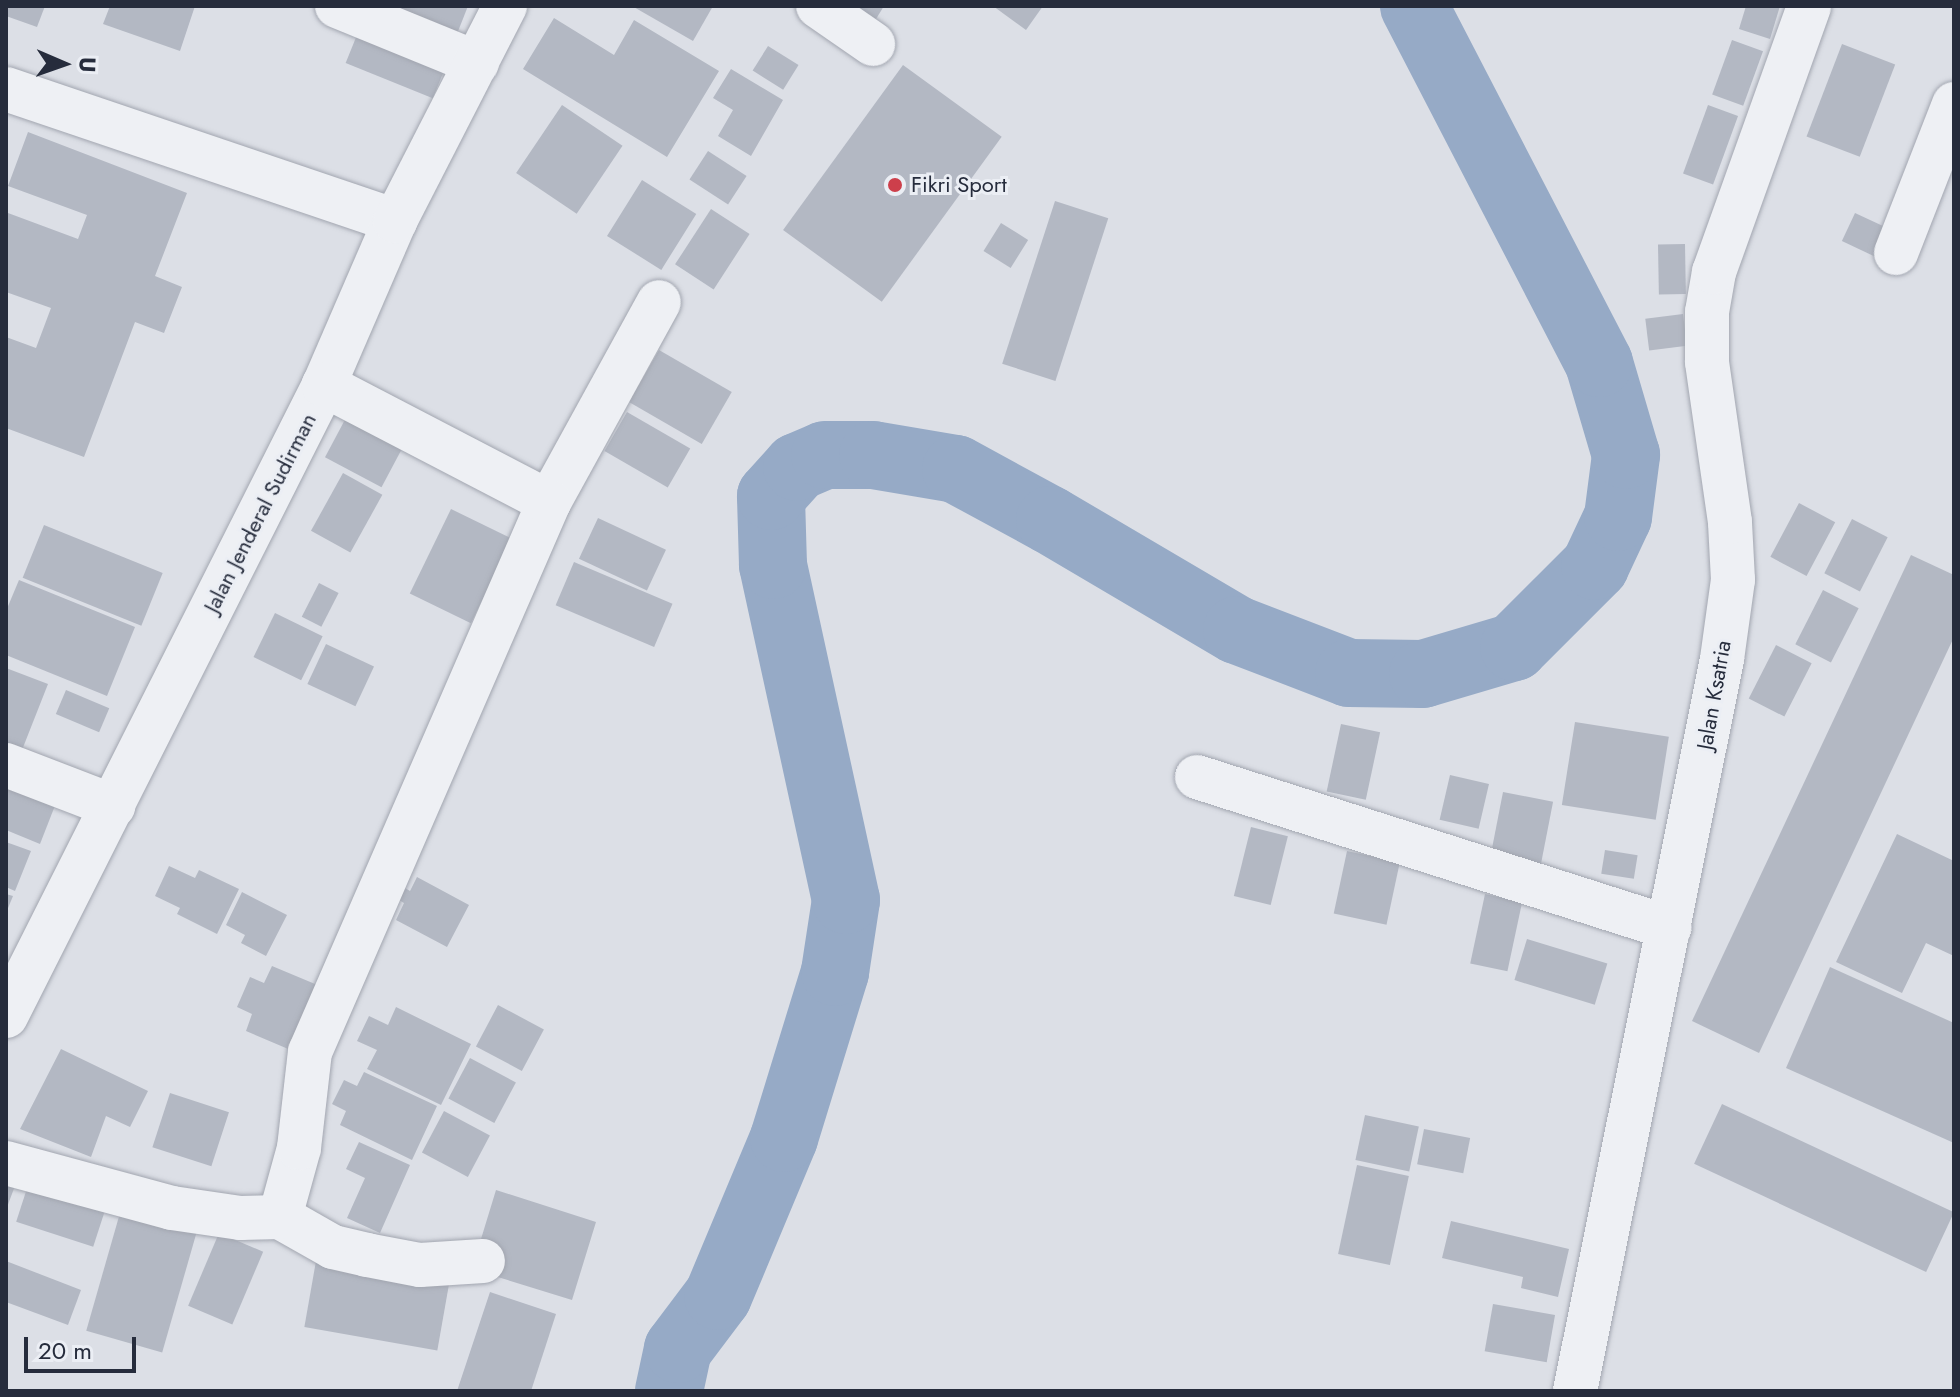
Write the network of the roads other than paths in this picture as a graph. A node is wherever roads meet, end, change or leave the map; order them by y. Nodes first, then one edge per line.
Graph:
1 (337, 6) edge
2 (505, 6) edge
3 (818, 6) edge
4 (1809, 6) edge
5 (873, 44) dead end
6 (477, 63) junction
7 (6, 89) edge
8 (1954, 104) edge
9 (395, 221) junction
10 (1896, 253) dead end
11 (659, 302) dead end
12 (324, 385) junction
13 (549, 502) junction
14 (6, 765) edge
15 (1197, 777) dead end
16 (113, 806) junction
17 (1669, 928) junction
18 (6, 1016) edge
19 (6, 1163) edge
20 (280, 1217) junction
21 (483, 1261) dead end
22 (1575, 1391) edge

1 - 6 street
2 - 6 street, Jalan Jenderal Sudirman
3 - 5 street
4 - 17 street, Jalan Ksatria
6 - 9 street, Jalan Jenderal Sudirman
7 - 9 street
8 - 10 street
9 - 12 street, Jalan Jenderal Sudirman
11 - 13 street
12 - 13 street
12 - 16 street, Jalan Jenderal Sudirman
13 - 20 street
14 - 16 street
15 - 17 street
16 - 18 street, Jalan Jenderal Sudirman
17 - 22 street, Jalan Ksatria
19 - 20 street
20 - 21 street

